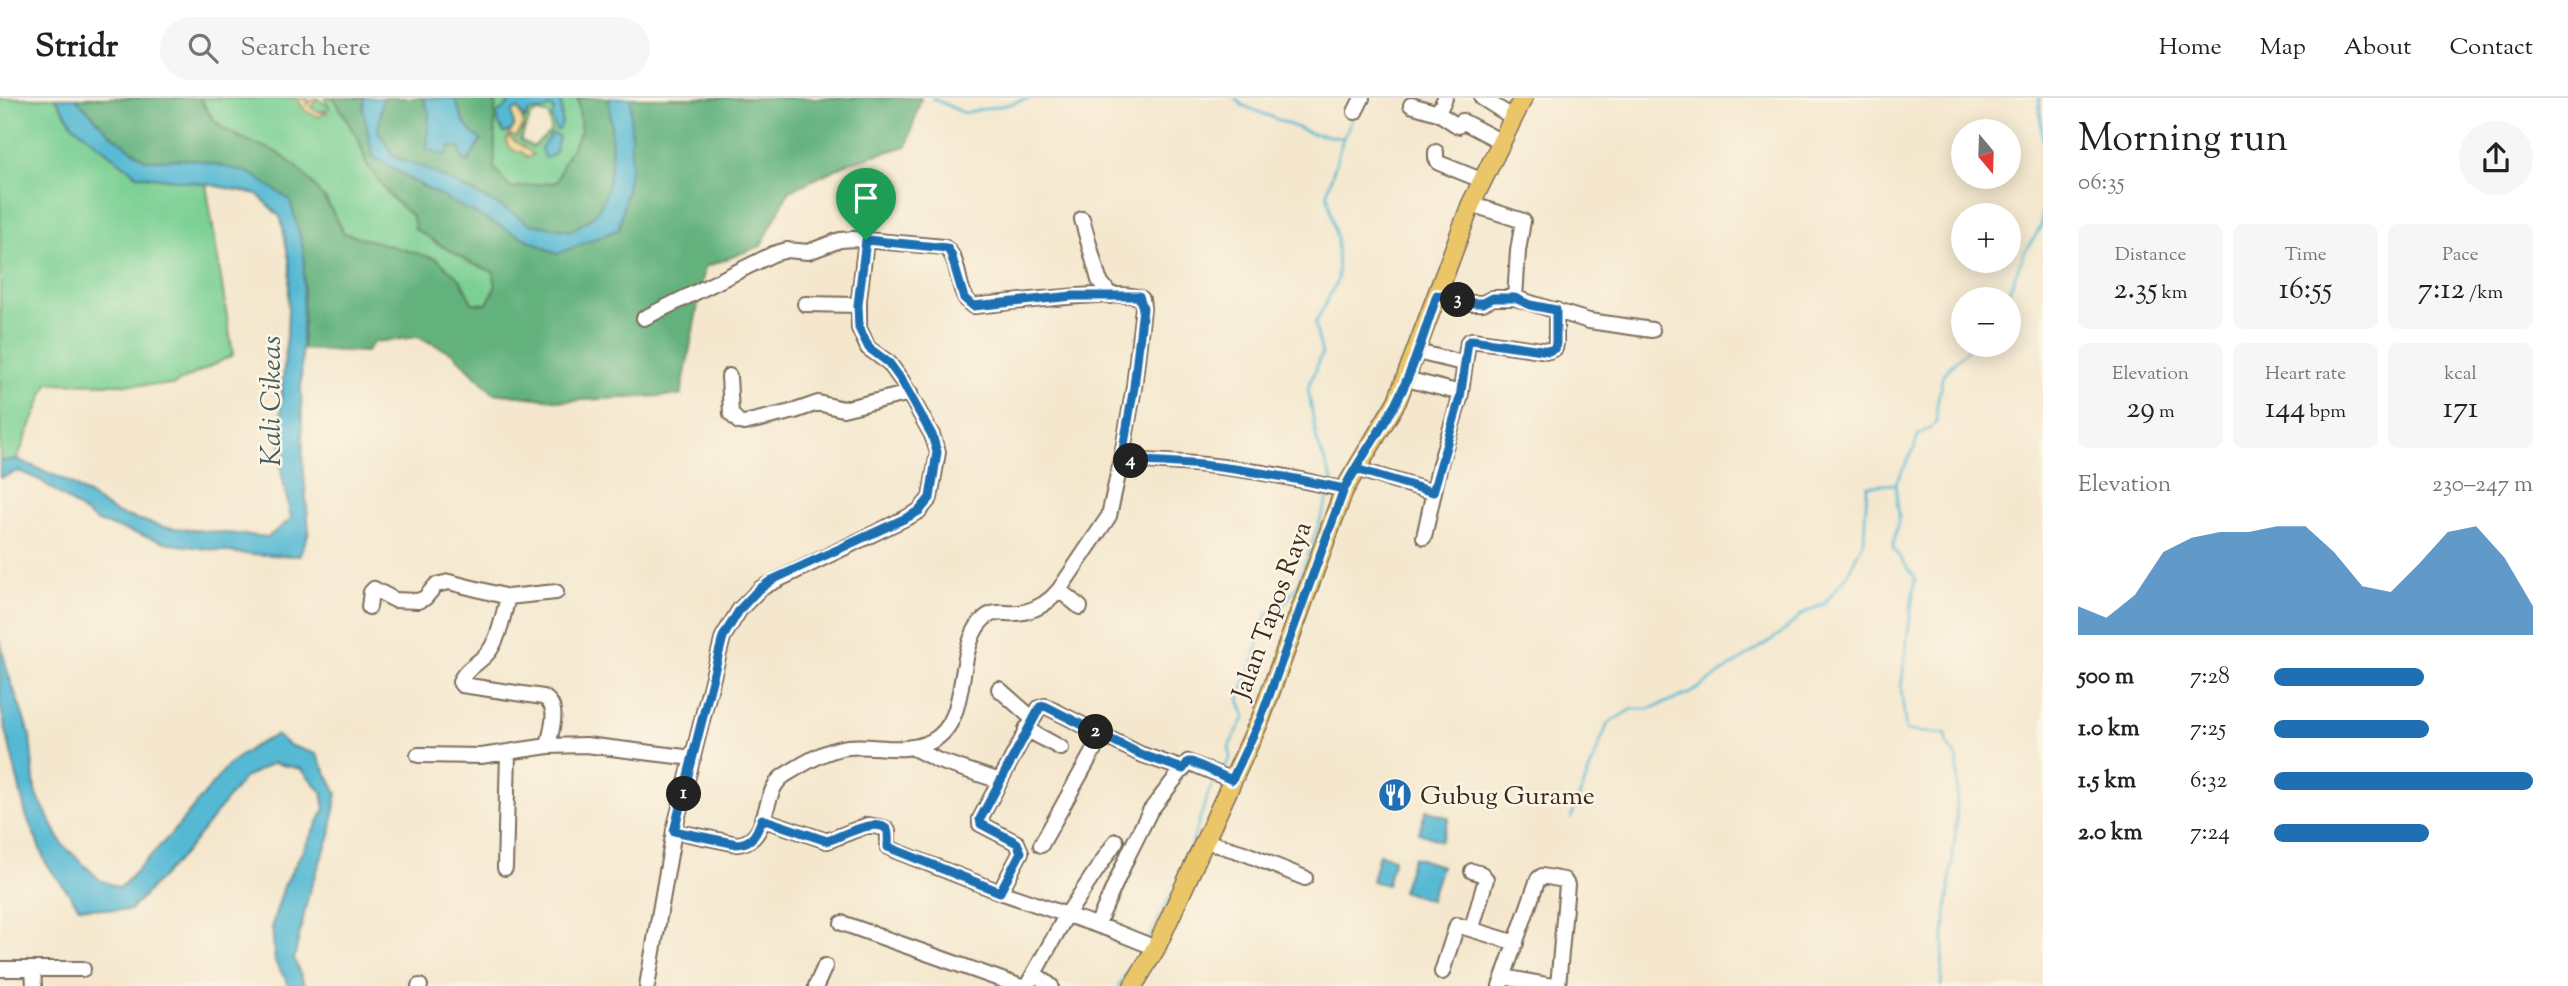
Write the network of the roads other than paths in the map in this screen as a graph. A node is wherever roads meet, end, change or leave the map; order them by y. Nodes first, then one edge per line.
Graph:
1 (1362, 98) edge
2 (1445, 98) edge
3 (1482, 98) edge
4 (1523, 98) edge
5 (1411, 105) dead end
6 (1355, 112) dead end
7 (1437, 113) junction
8 (1512, 117) junction
9 (1500, 141) junction
10 (1436, 152) dead end
11 (1481, 180) junction
12 (1471, 204) junction
13 (1082, 219) dead end
14 (866, 240) junction
15 (1437, 295) junction
16 (1111, 296) junction
17 (1515, 298) junction
18 (805, 304) dead end
19 (858, 305) junction
20 (1556, 310) junction
21 (644, 318) dead end
22 (1652, 330) dead end
23 (1417, 352) junction
24 (1463, 363) junction
25 (729, 376) dead end
26 (1406, 379) junction
27 (909, 393) junction
28 (1461, 393) junction
29 (1121, 461) junction
30 (1356, 469) junction
31 (1333, 487) junction
32 (1433, 492) junction
33 (1424, 537) dead end
34 (1059, 590) junction
35 (556, 592) dead end
36 (508, 597) junction
37 (369, 607) dead end
38 (1080, 607) dead end
39 (999, 690) dead end
40 (1030, 724) junction
41 (1102, 735) junction
42 (548, 746) junction
43 (911, 747) junction
44 (1061, 748) dead end
45 (508, 753) junction
46 (418, 755) dead end
47 (693, 758) junction
48 (1183, 769) junction
49 (1224, 777) junction
50 (1000, 781) junction
51 (762, 819) junction
52 (674, 831) junction
53 (1116, 841) dead end
54 (1205, 841) junction
55 (1041, 845) dead end
56 (505, 868) dead end
57 (1472, 872) dead end
58 (1305, 878) dead end
59 (1000, 892) junction
60 (1066, 916) junction
61 (842, 923) dead end
62 (1097, 925) junction
63 (1472, 928) junction
64 (1516, 943) junction
65 (1156, 948) junction
66 (825, 966) dead end
67 (0, 969) edge
68 (33, 969) junction
69 (83, 969) dead end
70 (1034, 972) junction
71 (1442, 972) dead end
72 (1502, 982) edge
73 (34, 986) edge
74 (647, 986) edge
75 (816, 986) edge
76 (1019, 986) edge
77 (1027, 986) edge
78 (1051, 986) edge
79 (1133, 986) edge
80 (1552, 986) edge
81 (1558, 986) edge

1 - 6 street
2 - 7 street
3 - 8 street
4 - 8 main road, Jalan Tapos Raya
5 - 7 street
7 - 9 street
8 - 9 main road, Jalan Tapos Raya
9 - 11 main road, Jalan Tapos Raya
10 - 11 street
11 - 12 main road, Jalan Tapos Raya
12 - 15 main road, Jalan Tapos Raya
12 - 17 street
13 - 16 street
14 - 16 street
14 - 19 street
14 - 21 street
15 - 17 street
15 - 23 main road, Jalan Tapos Raya
16 - 29 street
17 - 20 street
18 - 19 street
19 - 27 street
20 - 22 street
20 - 24 street
23 - 24 street
23 - 26 main road, Jalan Tapos Raya
24 - 28 street
25 - 27 street
26 - 28 street
26 - 30 main road, Jalan Tapos Raya
27 - 47 street
28 - 32 street
29 - 31 street
29 - 34 street
30 - 31 main road, Jalan Tapos Raya
30 - 32 street
31 - 49 main road, Jalan Tapos Raya
32 - 33 street
34 - 38 street
34 - 43 street
35 - 36 street
36 - 37 street
36 - 42 street
39 - 40 street
40 - 41 street
40 - 44 street
40 - 50 street
41 - 48 street
41 - 55 street
42 - 45 street
42 - 47 street
43 - 50 street
43 - 51 street
45 - 46 street
45 - 56 street
47 - 52 street
48 - 49 street
48 - 62 street
49 - 54 main road, Jalan Tapos Raya
50 - 59 street
51 - 52 street
51 - 59 street
52 - 74 street
53 - 60 street
54 - 58 street
54 - 65 main road, Jalan Tapos Raya
57 - 63 street
59 - 60 street
60 - 62 street
60 - 70 street
61 - 76 street
62 - 65 street
63 - 64 street
63 - 71 street
64 - 72 street
64 - 81 street
65 - 79 main road, Jalan Tapos Raya
66 - 75 street
67 - 68 street
68 - 69 street
68 - 73 street
70 - 77 street
70 - 78 street
72 - 80 street

